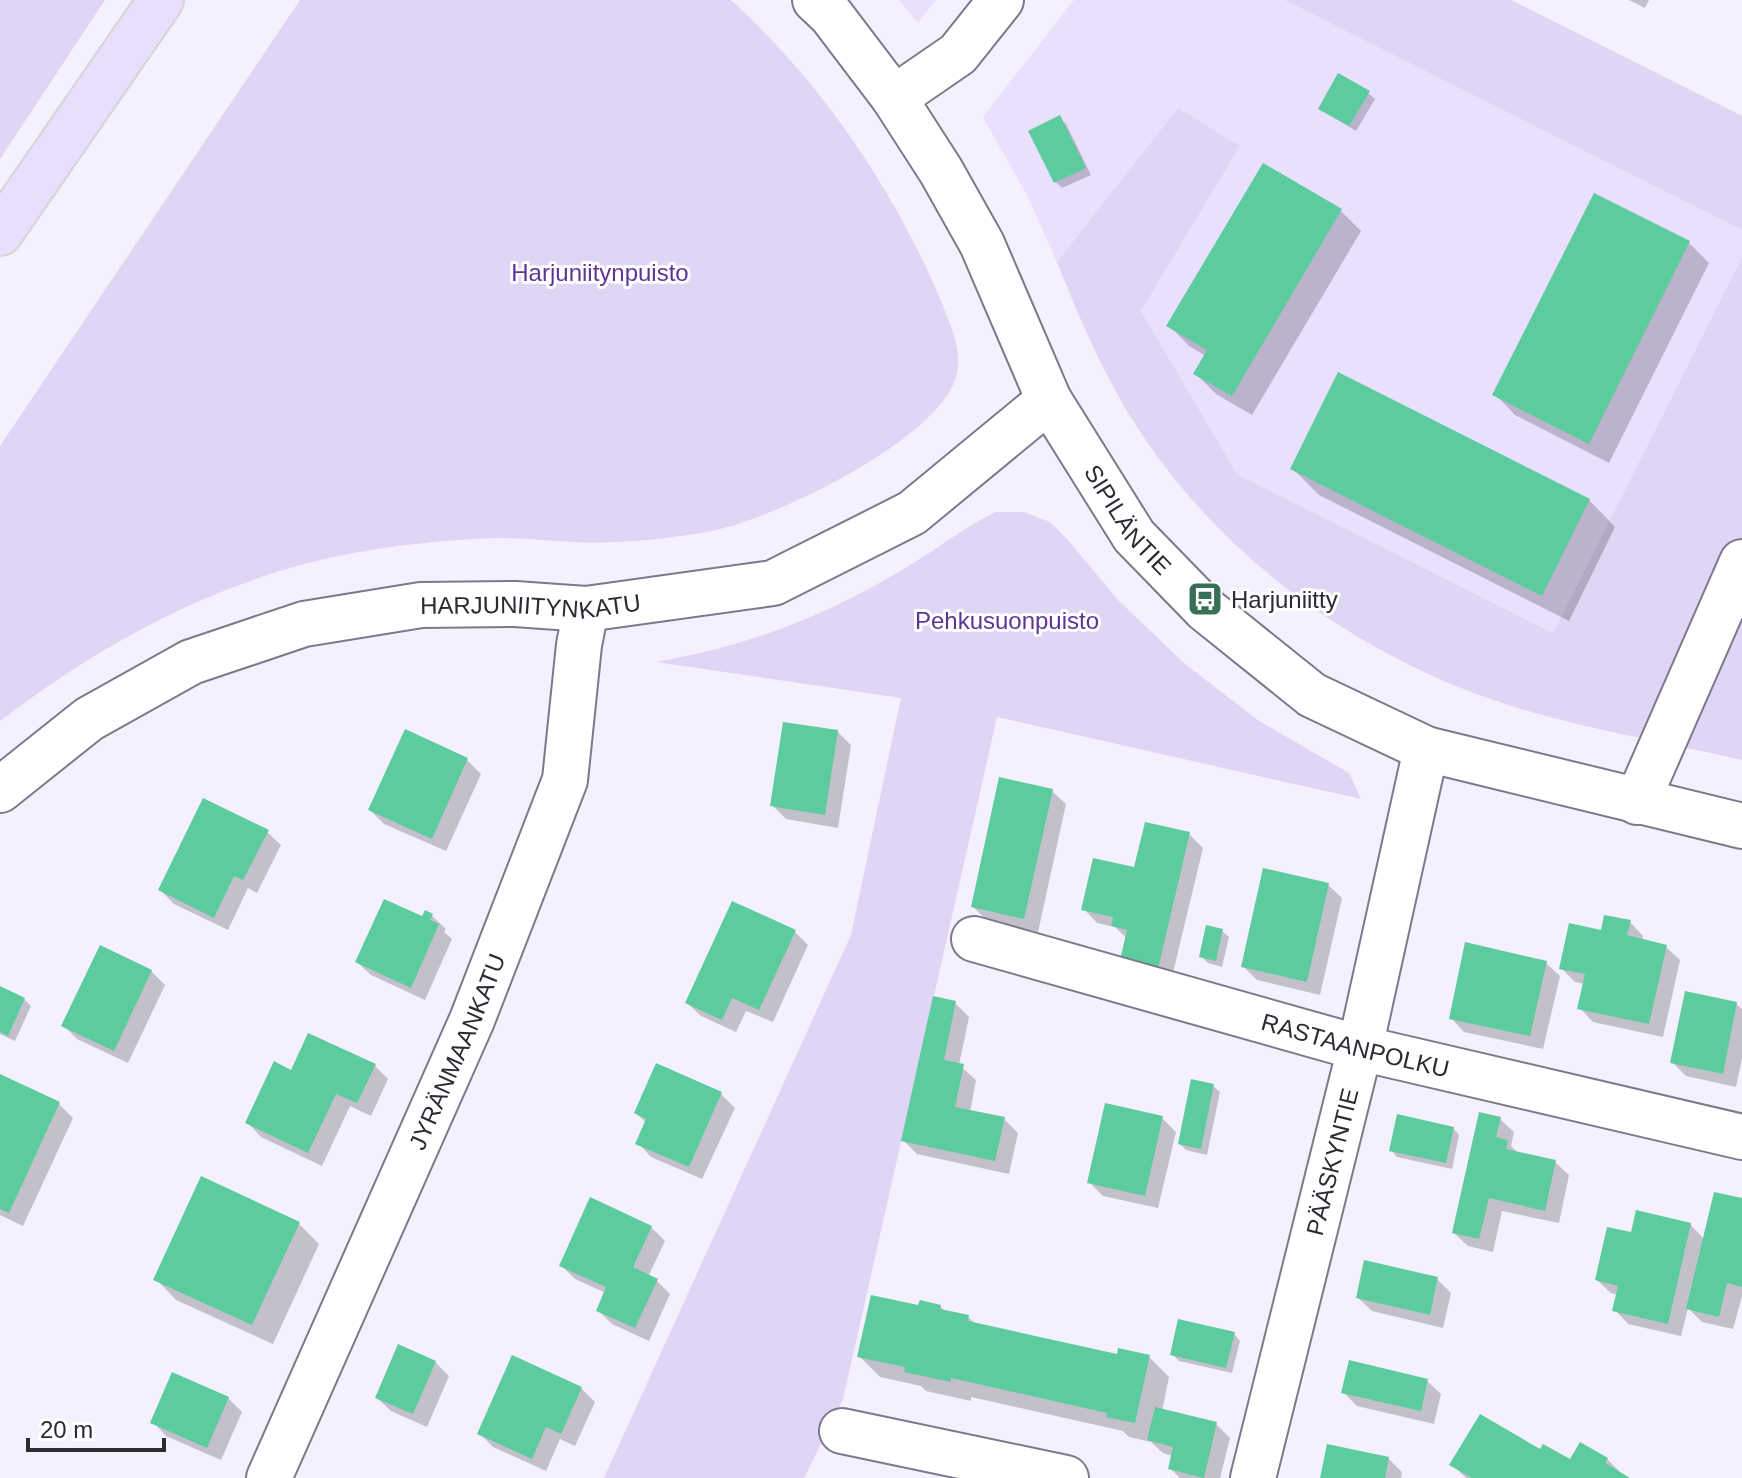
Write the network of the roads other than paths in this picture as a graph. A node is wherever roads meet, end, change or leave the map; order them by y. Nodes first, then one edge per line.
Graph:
1 (161, 0) edge
2 (815, 0) edge
3 (1001, 0) edge
4 (894, 98) junction
5 (0, 233) edge
6 (1049, 400) junction
7 (1742, 562) edge
8 (586, 609) junction
9 (1426, 749) junction
10 (0, 790) edge
11 (1637, 802) junction
12 (1742, 826) edge
13 (974, 939) dead end
14 (1360, 1048) junction
15 (1742, 1137) edge
16 (842, 1431) dead end
17 (269, 1478) edge
18 (1066, 1478) edge
19 (1253, 1478) edge

1 - 5 main road
2 - 4 street, SIPILÄNTIE
3 - 4 street
4 - 6 street, SIPILÄNTIE
6 - 8 street, HARJUNIITYNKATU
6 - 9 street, SIPILÄNTIE
7 - 11 street
8 - 10 street, HARJUNIITYNKATU
8 - 17 street, JYRÄNMAANKATU
9 - 11 street, SIPILÄNTIE
9 - 14 street, PÄÄSKYNTIE
11 - 12 street, SIPILÄNTIE
13 - 14 street, RASTAANPOLKU
14 - 15 street, RASTAANPOLKU
14 - 19 street, PÄÄSKYNTIE
16 - 18 street

